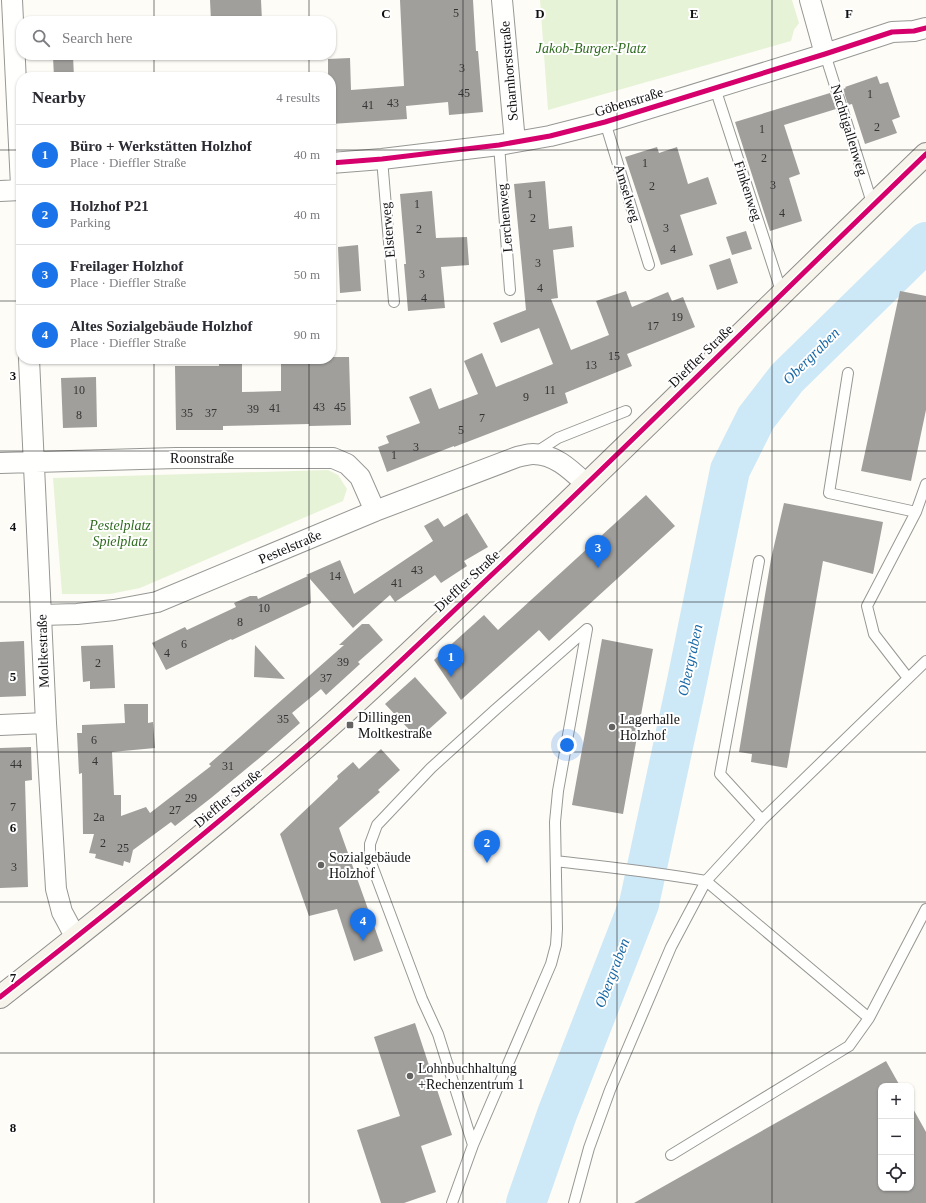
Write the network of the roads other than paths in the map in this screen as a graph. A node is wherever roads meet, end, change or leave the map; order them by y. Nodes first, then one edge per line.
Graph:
1 (12, 0) edge
2 (502, 0) edge
3 (810, 0) edge
4 (923, 28) edge
5 (825, 54) junction
6 (16, 83) edge
7 (715, 88) junction
8 (605, 122) junction
9 (507, 144) junction
10 (926, 154) edge
11 (382, 159) junction
12 (336, 163) edge
13 (16, 190) edge
14 (0, 191) edge
15 (872, 206) junction
16 (649, 265) dead end
17 (510, 290) dead end
18 (782, 294) junction
19 (394, 302) dead end
20 (29, 364) edge
21 (848, 373) dead end
22 (626, 411) dead end
23 (534, 454) junction
24 (33, 461) junction
25 (0, 463) edge
26 (586, 484) junction
27 (926, 484) edge
28 (375, 511) junction
29 (916, 512) junction
30 (759, 561) dead end
31 (41, 615) junction
32 (926, 661) edge
33 (908, 678) junction
34 (46, 723) junction
35 (0, 725) edge
36 (762, 820) junction
37 (556, 861) junction
38 (706, 881) junction
39 (926, 909) edge
40 (76, 938) junction
41 (0, 997) edge
42 (869, 1018) junction
43 (473, 1145) junction
44 (671, 1155) dead end
45 (452, 1203) edge
46 (574, 1203) edge

1 - 6 street
2 - 9 street, Scharnhorststraße
3 - 5 street
4 - 5 street, Göbenstraße
5 - 7 street, Göbenstraße
5 - 15 lane, Nachtigallenweg
7 - 8 street, Göbenstraße
7 - 18 lane, Finkenweg
8 - 9 street, Göbenstraße
8 - 16 lane, Amselweg
9 - 11 street, Göbenstraße
9 - 17 lane, Lerchenweg
10 - 15 main road, Dieffler Straße
11 - 12 street, Göbenstraße
11 - 19 lane, Elsterweg
13 - 14 street
15 - 18 main road, Dieffler Straße
18 - 26 main road, Dieffler Straße
20 - 24 street, Moltkestraße
21 - 29 lane
22 - 23 lane, Pestelstraße
23 - 26 street, Pestelstraße
23 - 28 street, Pestelstraße
24 - 25 street, Roonstraße
24 - 28 street, Roonstraße
24 - 31 street, Moltkestraße
26 - 40 main road, Dieffler Straße
27 - 29 lane
28 - 31 street, Pestelstraße
29 - 33 lane
30 - 36 lane
31 - 34 street, Moltkestraße
32 - 33 lane
33 - 36 lane
34 - 35 street
34 - 40 street, Moltkestraße
36 - 38 lane
37 - 38 lane
37 - 43 lane
37 - 43 lane
38 - 42 lane
38 - 46 lane
39 - 42 lane
40 - 41 main road, Dieffler Straße
42 - 44 lane
43 - 45 lane

